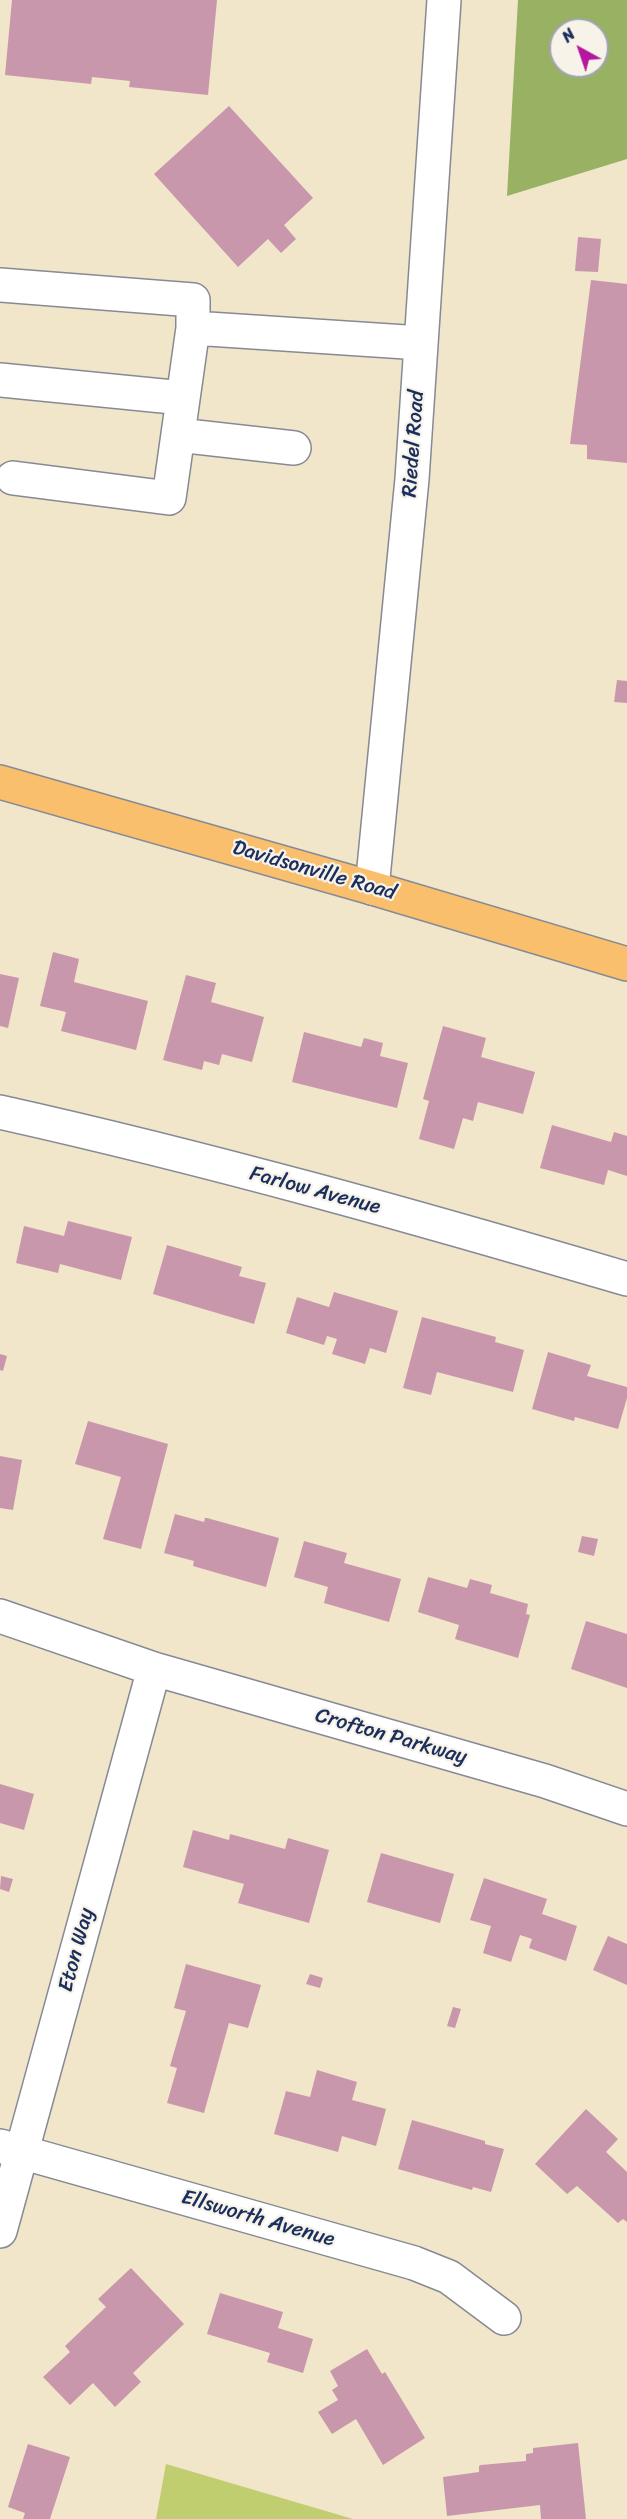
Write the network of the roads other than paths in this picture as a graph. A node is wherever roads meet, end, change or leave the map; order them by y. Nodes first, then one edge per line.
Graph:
1 (444, 0) edge
2 (0, 285) edge
3 (193, 328) junction
4 (421, 343) junction
5 (0, 380) edge
6 (183, 398) junction
7 (178, 435) junction
8 (294, 448) dead end
9 (13, 478) dead end
10 (0, 782) edge
11 (372, 888) junction
12 (627, 964) edge
13 (0, 1113) edge
14 (627, 1280) edge
15 (0, 1616) edge
16 (0, 1641) edge
17 (154, 1669) junction
18 (627, 1809) edge
19 (11, 2149) edge
20 (0, 2231) edge
21 (504, 2318) dead end

1 - 4 street, Riedel Road
2 - 3 street
3 - 4 street
3 - 6 street
4 - 11 street, Riedel Road
5 - 6 street
6 - 7 street
7 - 8 street
7 - 9 street
10 - 11 main road, Davidsonville Road
11 - 12 main road, Davidsonville Road
13 - 14 street, Farlow Avenue
15 - 17 street, Crofton Parkway
16 - 17 street, Crofton Parkway
17 - 18 street, Crofton Parkway
17 - 19 street, Eton Way
19 - 20 street, Eton Way
19 - 21 street, Ellsworth Avenue

